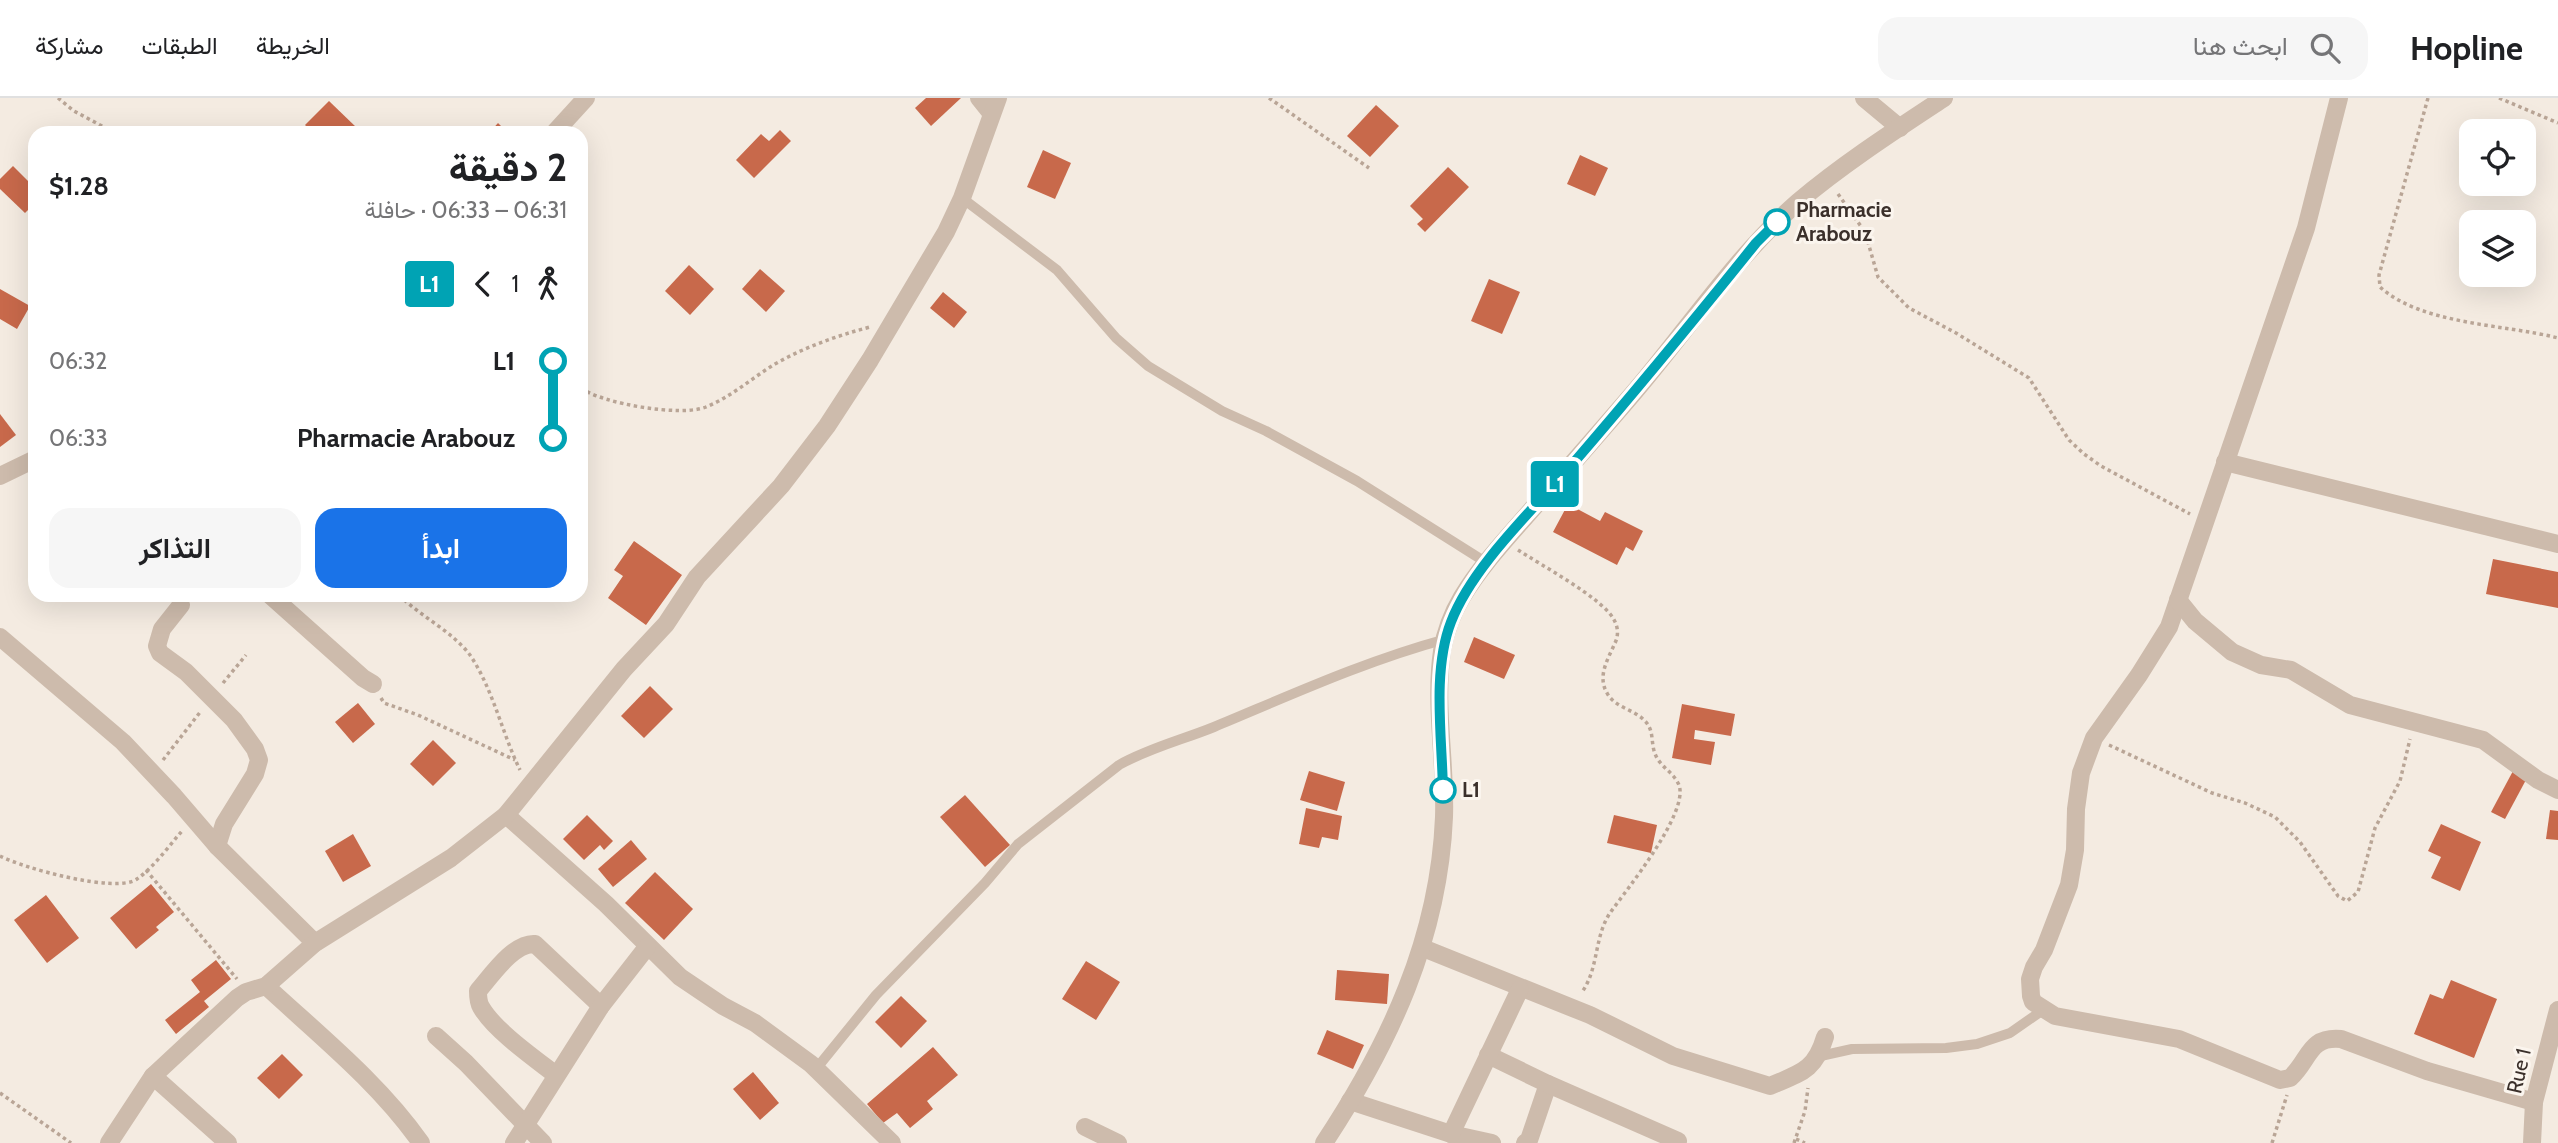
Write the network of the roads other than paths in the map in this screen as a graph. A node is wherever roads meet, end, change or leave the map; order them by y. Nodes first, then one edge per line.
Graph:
1 (586, 98) edge
2 (979, 98) edge
3 (1864, 98) edge
4 (1944, 98) edge
5 (2339, 98) edge
6 (995, 106) edge
7 (560, 126) edge
8 (1900, 128) junction
9 (962, 198) junction
10 (28, 462) edge
11 (2225, 462) junction
12 (0, 476) edge
13 (2558, 544) edge
14 (1487, 564) junction
15 (2178, 600) junction
16 (278, 602) edge
17 (181, 605) dead end
18 (0, 637) edge
19 (1446, 639) junction
20 (373, 684) road end
21 (2558, 790) edge
22 (506, 815) junction
23 (217, 846) junction
24 (315, 943) junction
25 (647, 947) junction
26 (1423, 948) junction
27 (266, 986) junction
28 (1520, 989) junction
29 (601, 1006) junction
30 (2043, 1010) junction
31 (2558, 1010) edge
32 (436, 1036) dead end
33 (1825, 1037) dead end
34 (1488, 1055) junction
35 (1812, 1063) junction
36 (816, 1069) junction
37 (556, 1074) junction
38 (153, 1076) junction
39 (1548, 1084) junction
40 (1350, 1101) junction
41 (2534, 1102) junction
42 (526, 1126) junction
43 (1085, 1127) dead end
44 (1451, 1134) junction
45 (1678, 1141) dead end
46 (109, 1143) edge
47 (228, 1143) edge
48 (421, 1143) edge
49 (514, 1143) edge
50 (543, 1143) edge
51 (892, 1143) edge
52 (1118, 1143) edge
53 (1324, 1143) edge
54 (1492, 1143) edge
55 (1525, 1143) edge
56 (2532, 1143) edge

1 - 7 street
2 - 6 street
3 - 8 street
4 - 8 street
5 - 11 street
6 - 9 street
8 - 14 street
9 - 14 lane
9 - 22 street
10 - 12 street
11 - 13 street
11 - 15 street
14 - 19 street
15 - 21 street
15 - 30 street
16 - 20 street
17 - 23 street
18 - 23 street
19 - 26 street
19 - 36 lane
22 - 24 street
22 - 25 street
23 - 24 street
24 - 27 street
25 - 29 street
25 - 36 street
26 - 28 street
26 - 40 street
27 - 38 street
27 - 48 street
28 - 34 street
28 - 35 street
29 - 37 street
29 - 37 street
30 - 35 lane
30 - 41 street
31 - 41 street, Rue 1
32 - 42 street
33 - 35 street
34 - 39 street
34 - 44 street
36 - 51 street
37 - 42 street
38 - 46 street
38 - 47 street
39 - 45 street
39 - 55 street
40 - 44 street
40 - 53 street
41 - 56 street, Rue 1
42 - 49 street
42 - 50 street
43 - 52 street
44 - 54 street

